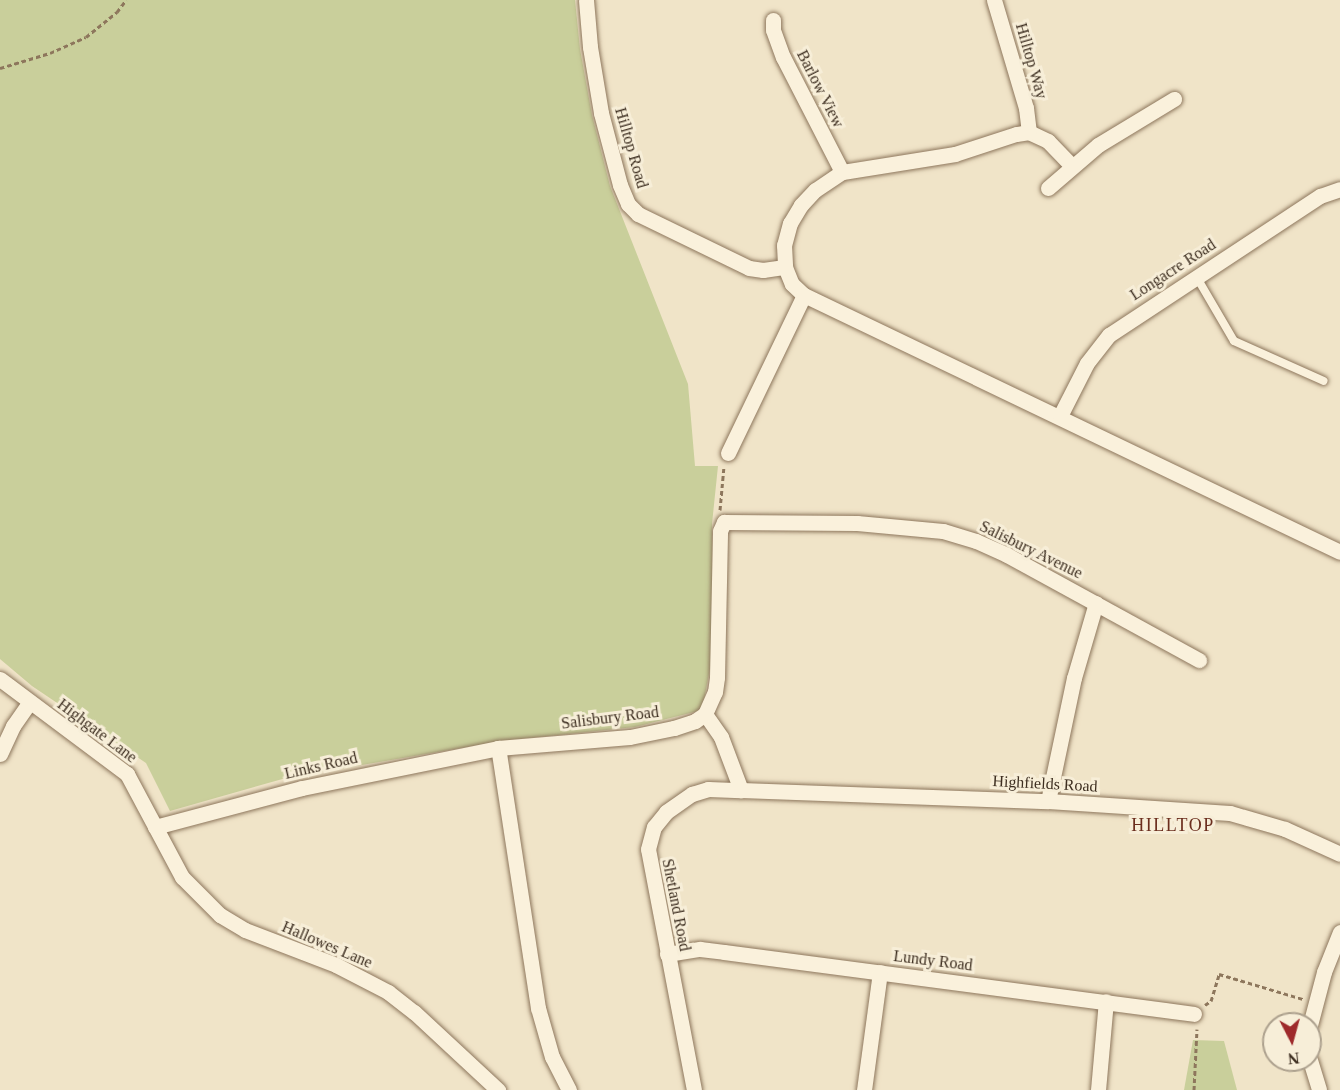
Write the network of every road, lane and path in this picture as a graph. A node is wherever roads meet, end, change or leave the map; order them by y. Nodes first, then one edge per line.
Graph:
1 (126, 0) edge
2 (586, 0) edge
3 (994, 0) edge
4 (773, 20) dead end
5 (0, 68) edge
6 (1174, 99) dead end
7 (1029, 132) junction
8 (1071, 165) junction
9 (842, 172) junction
10 (1048, 188) dead end
11 (1340, 189) edge
12 (785, 267) junction
13 (1196, 276) junction
14 (804, 295) junction
15 (1324, 381) dead end
16 (1060, 417) junction
17 (728, 453) joint
18 (724, 522) junction
19 (1340, 552) edge
20 (1096, 603) junction
21 (1199, 660) dead end
22 (0, 679) edge
23 (29, 703) junction
24 (705, 714) junction
25 (498, 748) junction
26 (0, 754) edge
27 (741, 790) junction
28 (1048, 801) junction
29 (154, 827) junction
30 (1340, 854) edge
31 (1340, 932) edge
32 (667, 954) junction
33 (880, 972) junction
34 (1106, 1001) junction
35 (1315, 1003) junction
36 (1313, 1012) edge
37 (1194, 1014) junction
38 (1314, 1072) edge
39 (498, 1090) edge
40 (570, 1090) edge
41 (694, 1090) edge
42 (864, 1090) edge
43 (1098, 1090) edge
44 (1194, 1090) edge
45 (1319, 1090) edge

1 - 5 path
2 - 12 street, Hilltop Road
3 - 7 street, Hilltop Way
4 - 9 street, Barlow View
6 - 8 street
7 - 8 street
7 - 9 street
8 - 10 street
9 - 12 street
11 - 13 street, Longacre Road
12 - 14 street
13 - 15 lane
13 - 16 street, Longacre Road
14 - 16 street
14 - 17 street
16 - 19 street
17 - 18 path
18 - 20 street, Salisbury Avenue
18 - 24 street
20 - 21 street, Salisbury Avenue
20 - 28 street
22 - 23 street, Highgate Lane
23 - 26 street
23 - 29 street, Highgate Lane
24 - 25 street, Salisbury Road
24 - 27 street
25 - 29 street, Links Road
25 - 40 street
27 - 28 street, Highfields Road
27 - 32 street, Shetland Road
28 - 30 street, Highfields Road
29 - 39 street, Hallowes Lane
31 - 35 street
32 - 33 street, Lundy Road
32 - 41 street, Shetland Road
33 - 34 street, Lundy Road
33 - 42 street
34 - 37 street, Lundy Road
34 - 43 street
35 - 36 street
35 - 37 path
37 - 44 path
38 - 45 street

